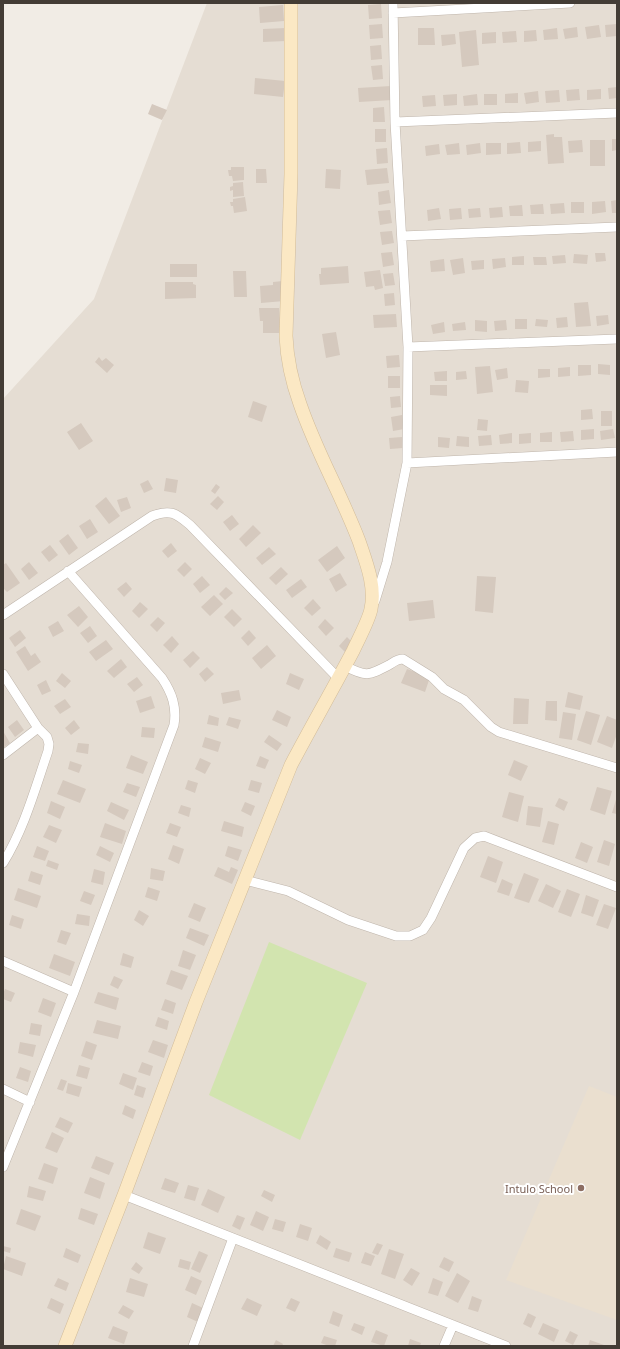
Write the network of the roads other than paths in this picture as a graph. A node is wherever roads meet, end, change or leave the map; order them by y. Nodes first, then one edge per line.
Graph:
1 (291, 3) edge
2 (393, 3) edge
3 (570, 3) edge
4 (393, 13) junction
5 (617, 113) edge
6 (395, 122) junction
7 (617, 227) edge
8 (402, 236) junction
9 (617, 338) edge
10 (408, 347) junction
11 (617, 452) edge
12 (407, 463) junction
13 (68, 571) junction
14 (371, 609) junction
15 (3, 615) edge
16 (345, 666) junction
17 (3, 674) edge
18 (339, 679) junction
19 (38, 728) junction
20 (3, 755) edge
21 (617, 768) edge
22 (3, 863) edge
23 (245, 880) junction
24 (617, 887) edge
25 (3, 960) edge
26 (74, 992) junction
27 (3, 1089) edge
28 (30, 1102) junction
29 (3, 1167) edge
30 (124, 1195) junction
31 (233, 1238) junction
32 (453, 1325) junction
33 (65, 1346) edge
34 (193, 1346) edge
35 (444, 1346) edge
36 (506, 1346) edge

1 - 14 street
2 - 4 street
3 - 4 street
4 - 6 street
5 - 6 street
6 - 8 street
7 - 8 street
8 - 10 street
9 - 10 street
10 - 12 street
11 - 12 street
12 - 14 street
13 - 15 street
13 - 18 street
13 - 26 street
14 - 16 street
16 - 18 street
16 - 21 street
17 - 19 street
18 - 23 street
19 - 20 street
19 - 22 street
23 - 24 street
23 - 30 street
25 - 26 street
26 - 28 street
27 - 28 street
28 - 29 street
30 - 31 street
30 - 33 street
31 - 32 street
31 - 34 street
32 - 35 street
32 - 36 street

